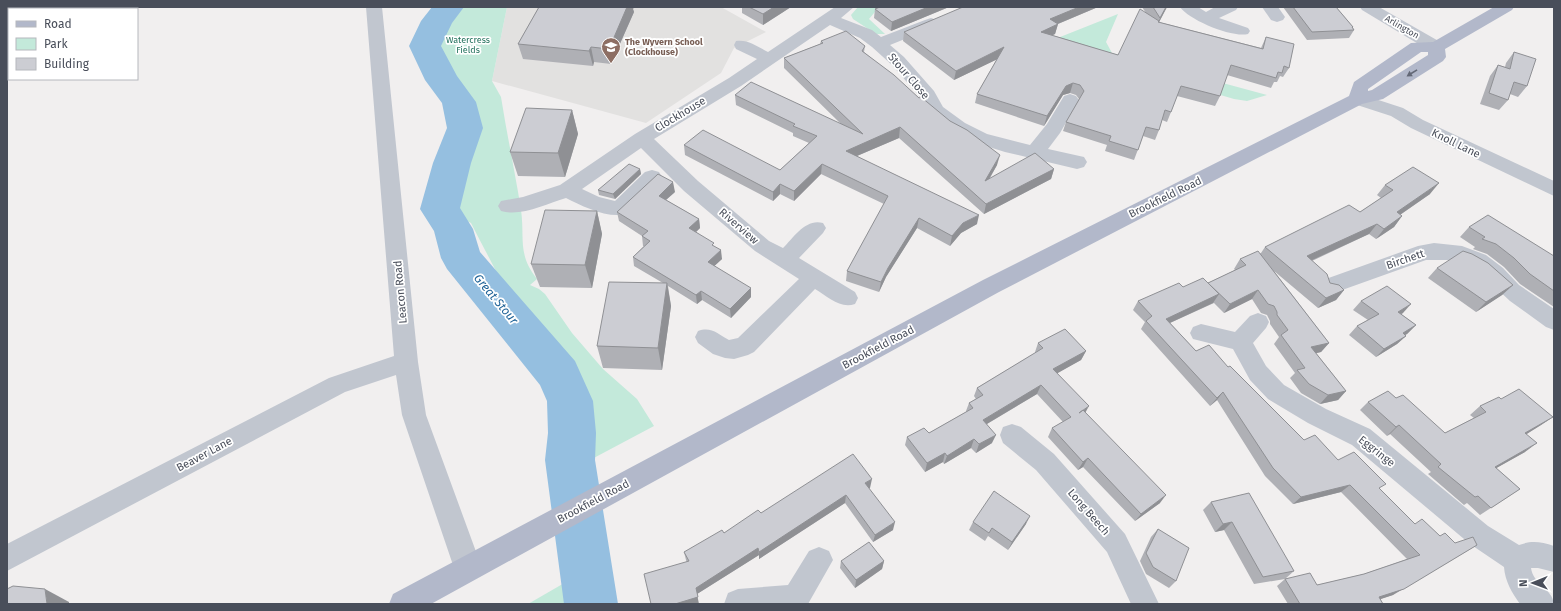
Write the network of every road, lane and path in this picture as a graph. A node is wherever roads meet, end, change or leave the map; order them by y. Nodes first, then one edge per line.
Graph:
1 (374, 7) edge
2 (846, 7) edge
3 (1188, 7) edge
4 (1230, 7) edge
5 (1368, 7) edge
6 (1506, 7) edge
7 (946, 16) edge
8 (829, 19) junction
9 (1206, 19) junction
10 (1242, 31) dead end
11 (878, 43) junction
12 (742, 45) dead end
13 (1436, 47) junction
14 (769, 59) junction
15 (1357, 99) junction
16 (1070, 100) dead end
17 (642, 138) junction
18 (1033, 153) junction
19 (1078, 162) dead end
20 (652, 177) edge
21 (1554, 189) edge
22 (567, 190) junction
23 (508, 206) dead end
24 (816, 228) dead end
25 (784, 260) junction
26 (813, 278) junction
27 (1331, 286) edge
28 (847, 298) dead end
29 (1554, 321) edge
30 (1258, 322) dead end
31 (1201, 333) dead end
32 (706, 337) dead end
33 (1240, 342) junction
34 (406, 362) junction
35 (1012, 436) dead end
36 (7, 558) edge
37 (1554, 559) edge
38 (819, 560) dead end
39 (1519, 560) junction
40 (468, 568) junction
41 (799, 601) edge
42 (1536, 602) edge
43 (738, 603) edge
44 (404, 604) edge
45 (1145, 604) edge

1 - 34 street, Leacon Road
2 - 8 street, Clockhouse
3 - 9 street
4 - 9 street
5 - 13 street, Arlington
6 - 13 main road
7 - 11 street
8 - 11 street, Stour Close
8 - 14 street, Clockhouse
9 - 10 street
11 - 18 street, Stour Close
12 - 14 street
13 - 15 main road, Brookfield Road
14 - 17 street, Clockhouse
15 - 21 street, Knoll Lane
15 - 40 main road, Brookfield Road
16 - 18 street
17 - 22 street, Clockhouse
17 - 25 street, Riverview
18 - 19 street, Stour Close
20 - 22 street
22 - 23 street, Clockhouse
24 - 25 street
25 - 26 street, Riverview
26 - 28 street, Riverview
26 - 32 street
27 - 29 street, Birchett
30 - 33 street
31 - 33 street
33 - 39 street, Eggringe
34 - 36 street, Beaver Lane
34 - 40 street, Leacon Road
35 - 45 street, Long Beech
37 - 39 street
38 - 41 street
39 - 42 street
40 - 44 main road, Brookfield Road
41 - 43 street

